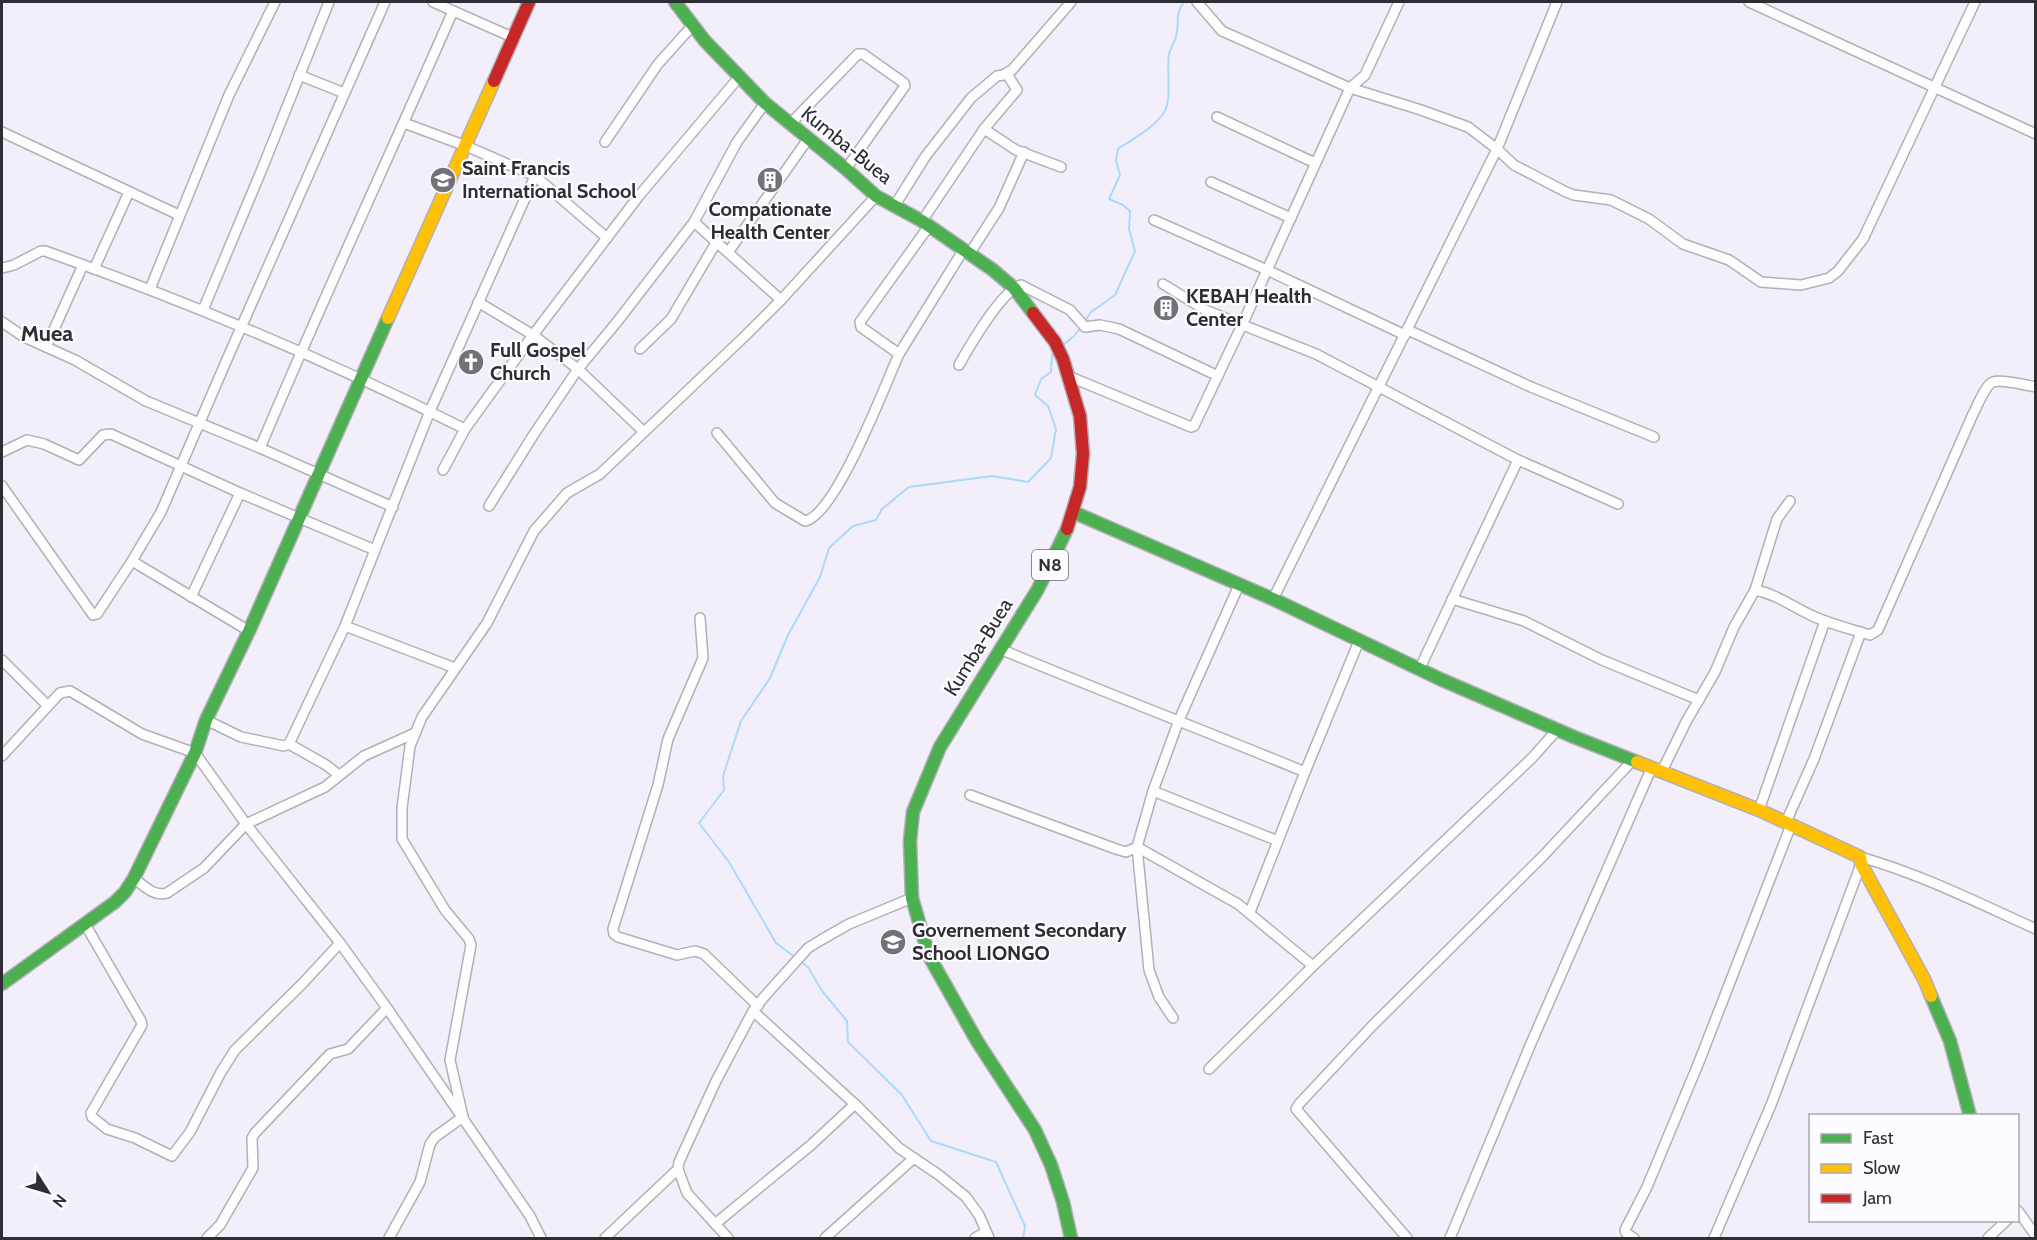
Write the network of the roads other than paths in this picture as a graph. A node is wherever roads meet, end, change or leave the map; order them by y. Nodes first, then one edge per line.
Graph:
1 (274, 2) edge
2 (329, 2) edge
3 (385, 2) edge
4 (433, 2) edge
5 (529, 2) edge
6 (675, 2) edge
7 (1071, 2) edge
8 (1197, 2) edge
9 (1399, 2) edge
10 (1557, 2) edge
11 (1749, 2) edge
12 (1975, 2) edge
13 (453, 11) junction
14 (693, 25) junction
15 (512, 37) junction
16 (1007, 74) junction
17 (299, 75) junction
18 (740, 76) junction
19 (1350, 88) junction
20 (1934, 88) junction
21 (344, 93) junction
22 (765, 103) junction
23 (1217, 117) dead end
24 (404, 123) junction
25 (790, 124) junction
26 (984, 129) junction
27 (2, 132) edge
28 (2036, 134) edge
29 (808, 139) junction
30 (605, 142) dead end
31 (466, 146) junction
32 (1497, 149) junction
33 (1024, 152) junction
34 (1315, 163) junction
35 (1060, 167) dead end
36 (846, 169) junction
37 (535, 177) junction
38 (1211, 182) dead end
39 (129, 192) junction
40 (876, 196) junction
41 (895, 205) junction
42 (179, 214) junction
43 (1291, 218) junction
44 (1154, 220) dead end
45 (694, 222) junction
46 (925, 223) junction
47 (607, 238) junction
48 (717, 241) junction
49 (729, 251) junction
50 (967, 251) junction
51 (83, 265) junction
52 (2, 268) edge
53 (94, 269) junction
54 (1267, 270) junction
55 (1163, 284) dead end
56 (1014, 288) junction
57 (150, 289) junction
58 (781, 300) junction
59 (478, 302) junction
60 (202, 310) junction
61 (2, 322) edge
62 (1242, 325) junction
63 (241, 326) junction
64 (1406, 332) junction
65 (533, 335) junction
66 (46, 347) junction
67 (640, 349) dead end
68 (301, 352) junction
69 (899, 354) junction
70 (959, 365) dead end
71 (578, 369) junction
72 (1068, 376) junction
73 (1218, 376) junction
74 (361, 378) junction
75 (1378, 387) junction
76 (2036, 387) edge
77 (429, 411) junction
78 (200, 422) junction
79 (465, 429) junction
80 (644, 432) junction
81 (717, 433) dead end
82 (1654, 437) dead end
83 (260, 448) junction
84 (2, 452) edge
85 (1518, 460) junction
86 (181, 467) junction
87 (443, 470) dead end
88 (319, 474) junction
89 (2, 486) edge
90 (240, 493) junction
91 (1790, 501) dead end
92 (1618, 504) dead end
93 (489, 506) dead end
94 (393, 507) junction
95 (1073, 512) junction
96 (300, 517) junction
97 (375, 550) junction
98 (132, 561) junction
99 (1239, 585) junction
100 (1755, 590) junction
101 (191, 597) junction
102 (1452, 598) junction
103 (1273, 599) junction
104 (700, 618) dead end
105 (1825, 621) junction
106 (345, 626) junction
107 (249, 631) junction
108 (1861, 632) junction
109 (1359, 641) junction
110 (1000, 649) junction
111 (2, 660) edge
112 (455, 668) junction
113 (1419, 670) junction
114 (1699, 700) junction
115 (48, 706) junction
116 (206, 720) junction
117 (1179, 720) junction
118 (1557, 730) junction
119 (415, 733) junction
120 (289, 744) junction
121 (195, 753) junction
122 (2, 756) edge
123 (1633, 760) junction
124 (1657, 769) junction
125 (1305, 772) junction
126 (339, 776) junction
127 (1153, 791) junction
128 (970, 795) dead end
129 (1759, 810) junction
130 (1788, 823) junction
131 (246, 824) junction
132 (1278, 841) junction
133 (1137, 847) junction
134 (1861, 860) junction
135 (134, 878) junction
136 (912, 898) junction
137 (1250, 912) junction
138 (85, 924) junction
139 (2036, 929) edge
140 (340, 943) junction
141 (1313, 966) junction
142 (2, 984) edge
143 (387, 1008) junction
144 (755, 1008) junction
145 (1173, 1018) dead end
146 (1209, 1069) dead end
147 (855, 1104) junction
148 (1969, 1114) edge
149 (463, 1117) junction
150 (915, 1158) junction
151 (678, 1169) junction
152 (2019, 1212) edge
153 (2006, 1222) edge
154 (715, 1224) junction
155 (987, 1235) edge
156 (2036, 1236) edge
157 (207, 1239) edge
158 (389, 1239) edge
159 (542, 1239) edge
160 (605, 1239) edge
161 (728, 1239) edge
162 (825, 1239) edge
163 (975, 1239) edge
164 (1071, 1239) edge
165 (1407, 1239) edge
166 (1450, 1239) edge
167 (1634, 1239) edge
168 (1714, 1239) edge
169 (1988, 1239) edge

1 - 42 street
2 - 17 street
3 - 21 street
4 - 13 street
5 - 15 main road
6 - 14 main road, Kumba-Buea / N8
7 - 16 street
8 - 19 street
9 - 19 street
10 - 32 street
11 - 20 street
12 - 20 street
13 - 15 street
13 - 24 street
14 - 18 main road, Kumba-Buea / N8
14 - 30 street
15 - 31 main road
16 - 26 street
16 - 41 street
17 - 21 street
17 - 60 street
18 - 22 main road, Kumba-Buea / N8
18 - 47 street
19 - 32 street
19 - 34 street
20 - 28 street
20 - 32 street
21 - 63 street
22 - 25 main road, Kumba-Buea / N8
22 - 45 street
23 - 34 street
24 - 31 street
24 - 68 street
25 - 29 main road, Kumba-Buea / N8
25 - 36 street
26 - 33 street
26 - 46 street
27 - 39 street
29 - 36 main road, Kumba-Buea / N8
29 - 49 street
31 - 37 street
31 - 74 main road
32 - 64 street
33 - 35 street
33 - 50 street
34 - 43 street
36 - 40 main road, Kumba-Buea / N8
37 - 47 street
37 - 59 street
38 - 43 street
39 - 42 street
39 - 53 street
40 - 41 main road, Kumba-Buea / N8
40 - 58 street
41 - 46 main road, Kumba-Buea / N8
42 - 57 street
43 - 54 street
44 - 54 street
45 - 48 street
45 - 71 street
46 - 50 main road, Kumba-Buea / N8
46 - 69 street
47 - 65 street
48 - 49 street
48 - 67 street
49 - 58 street
50 - 56 main road, Kumba-Buea / N8
50 - 69 street
51 - 52 street
51 - 53 street
51 - 66 street
53 - 57 street
54 - 62 street
54 - 64 street
55 - 62 street
56 - 70 street
56 - 72 main road, Kumba-Buea / N8
56 - 73 street
57 - 60 street
58 - 80 street
59 - 65 street
59 - 77 street
60 - 63 street
61 - 66 street
62 - 73 street
62 - 75 street
63 - 68 street
63 - 78 street
64 - 75 street
64 - 82 street
65 - 71 street
65 - 79 street
66 - 78 street
68 - 74 street
68 - 83 street
69 - 81 street
71 - 80 street
71 - 93 street
72 - 73 street
72 - 95 main road, Kumba-Buea / N8
74 - 77 street
74 - 88 main road
75 - 85 street
75 - 103 street
76 - 108 street
77 - 79 street
77 - 94 street
78 - 83 street
78 - 86 street
79 - 87 street
80 - 112 street
83 - 88 street
84 - 86 street
85 - 92 street
85 - 102 street
86 - 90 street
86 - 98 street
88 - 94 street
88 - 96 main road
89 - 98 street
90 - 96 street
90 - 101 street
91 - 100 street
94 - 97 street
95 - 99 main road
95 - 110 main road, Kumba-Buea / N8
96 - 97 street
96 - 107 main road
97 - 106 street
98 - 101 street
99 - 103 main road
99 - 117 street
100 - 105 street
100 - 114 street
101 - 107 street
102 - 113 street
102 - 114 street
103 - 109 main road
104 - 144 street
105 - 108 street
105 - 129 street
106 - 112 street
106 - 120 street
107 - 116 main road
108 - 130 street
109 - 113 main road
109 - 125 street
110 - 117 street
110 - 136 main road, Kumba-Buea / N8
111 - 115 street
112 - 119 street
113 - 118 main road
114 - 124 street
115 - 121 street
115 - 122 street
116 - 120 street
116 - 121 main road
117 - 125 street
117 - 127 street
118 - 123 main road
118 - 141 street
119 - 126 street
119 - 149 street
120 - 126 street
121 - 131 street
121 - 135 main road
123 - 124 main road
123 - 165 street
124 - 129 main road
124 - 166 street
125 - 132 street
126 - 131 street
127 - 132 street
127 - 133 street
128 - 133 street
129 - 130 main road
130 - 134 main road
130 - 167 street
131 - 135 street
131 - 140 street
132 - 137 street
133 - 137 street
133 - 145 street
134 - 139 street
134 - 148 main road
134 - 168 street
135 - 138 main road
136 - 144 street
136 - 164 main road, Kumba-Buea / N8
137 - 141 street
138 - 140 street
138 - 142 main road
140 - 143 street
141 - 146 street
143 - 149 street
143 - 157 street
144 - 147 street
144 - 151 street
147 - 150 street
147 - 154 street
149 - 158 street
149 - 159 street
150 - 155 street
150 - 162 street
151 - 154 street
151 - 160 street
152 - 156 street
153 - 169 street
154 - 161 street
155 - 163 street

